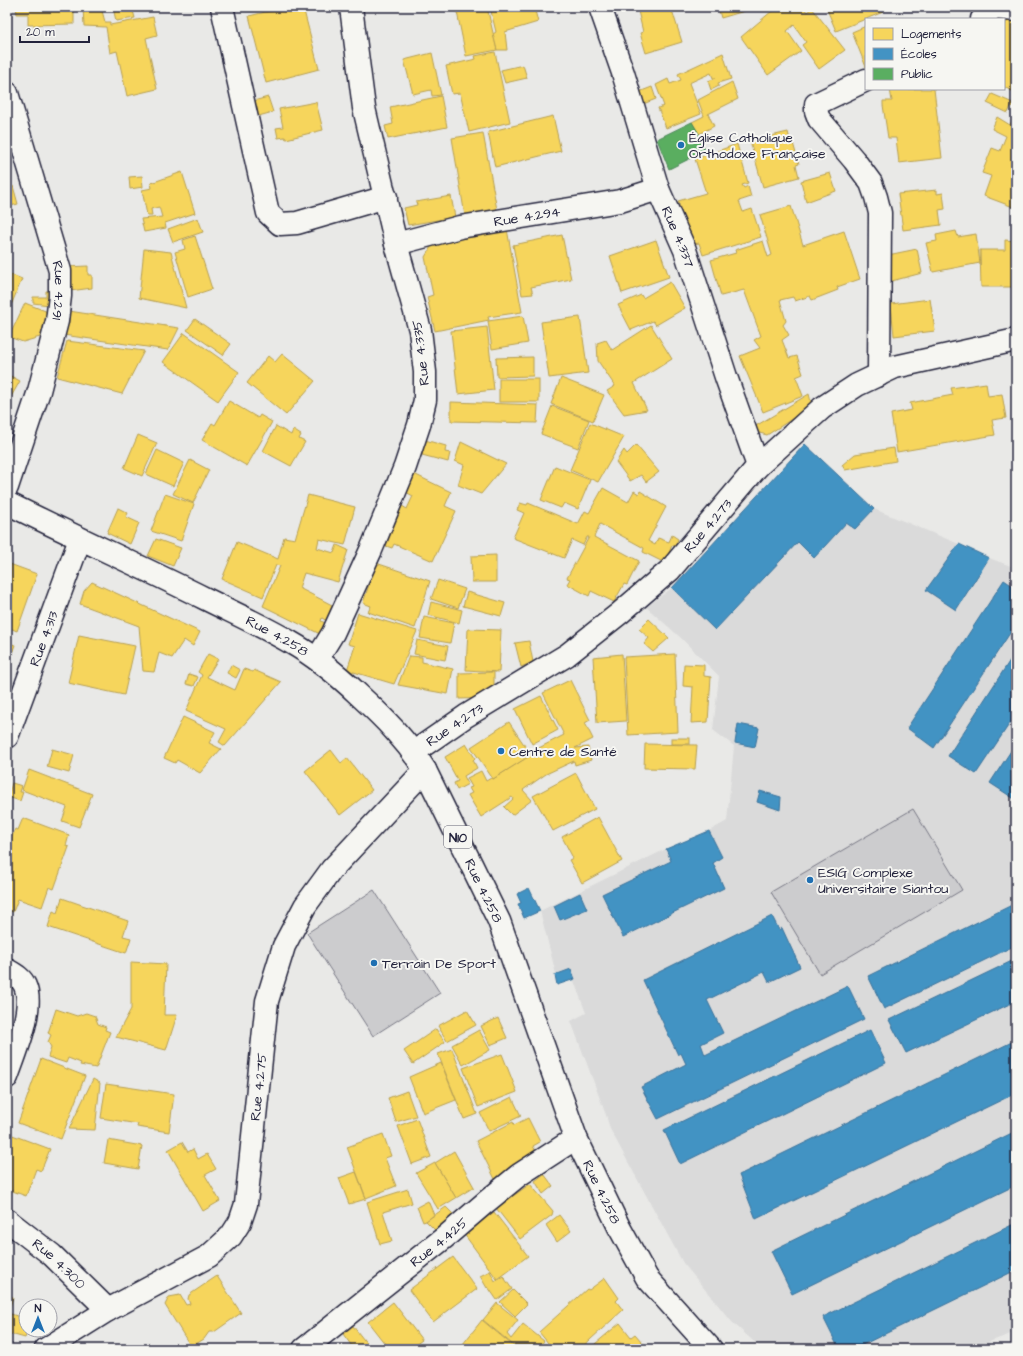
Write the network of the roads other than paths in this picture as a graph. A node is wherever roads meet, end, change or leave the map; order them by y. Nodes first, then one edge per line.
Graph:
1 (222, 7) edge
2 (351, 7) edge
3 (600, 7) edge
4 (1016, 10) edge
5 (989, 11) edge
6 (865, 80) edge
7 (7, 93) edge
8 (658, 189) junction
9 (386, 197) junction
10 (396, 244) junction
11 (1016, 340) edge
12 (880, 375) junction
13 (758, 466) junction
14 (7, 487) edge
15 (7, 504) edge
16 (80, 539) junction
17 (317, 659) junction
18 (7, 737) edge
19 (419, 761) junction
20 (7, 970) edge
21 (7, 1077) edge
22 (576, 1138) junction
23 (7, 1220) edge
24 (108, 1310) junction
25 (46, 1349) edge
26 (304, 1349) edge
27 (712, 1349) edge

1 - 9 main road
2 - 9 main road, Rue 4.335
3 - 8 main road, Rue 4.337
4 - 5 main road
6 - 12 main road
7 - 14 main road, Rue 4.291
8 - 10 main road, Rue 4.294
8 - 13 main road, Rue 4.337
9 - 10 main road, Rue 4.335
10 - 17 main road, Rue 4.335
11 - 12 main road, Rue 4.273
12 - 13 main road, Rue 4.273
13 - 19 main road, Rue 4.273
15 - 16 main road, Rue 4.258 / N10
16 - 17 main road, Rue 4.258 / N10
16 - 18 main road, Rue 4.313
17 - 19 main road, Rue 4.258 / N10
19 - 22 main road, Rue 4.258 / N10
19 - 24 main road, Rue 4.275
20 - 21 main road
22 - 26 main road, Rue 4.425
22 - 27 main road, Rue 4.258 / N10
23 - 24 main road, Rue 4.300
24 - 25 main road, Rue 4.275

